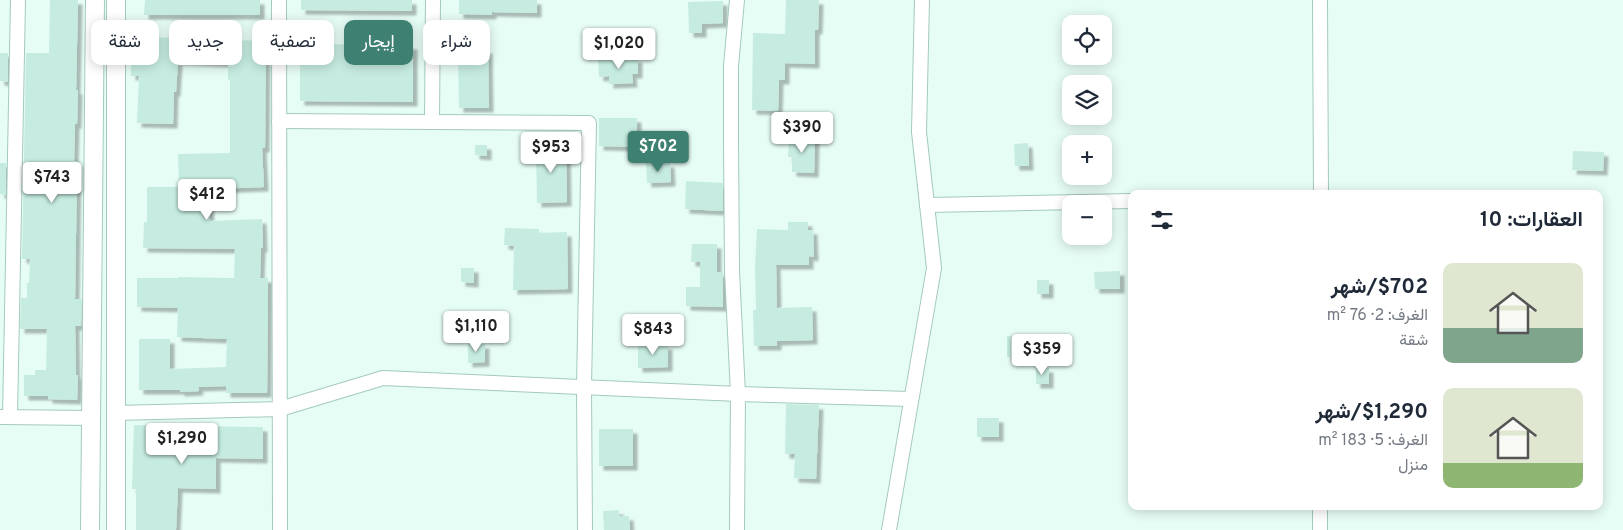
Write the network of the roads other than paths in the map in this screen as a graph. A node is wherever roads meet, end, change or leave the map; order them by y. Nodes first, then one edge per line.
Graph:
1 (18, 0) edge
2 (95, 0) edge
3 (116, 0) edge
4 (279, 0) edge
5 (433, 0) edge
6 (737, 0) edge
7 (922, 0) edge
8 (1320, 0) edge
9 (279, 121) junction
10 (432, 122) junction
11 (1321, 190) edge
12 (1128, 201) edge
13 (927, 205) junction
14 (584, 387) junction
15 (738, 394) junction
16 (910, 399) junction
17 (280, 408) junction
18 (116, 413) junction
19 (5, 418) edge
20 (92, 418) junction
21 (1320, 510) edge
22 (90, 530) edge
23 (116, 530) edge
24 (280, 530) edge
25 (585, 530) edge
26 (738, 530) edge
27 (889, 530) edge
28 (1320, 530) edge

1 - 19 street
2 - 20 street
3 - 18 street
4 - 9 street
5 - 10 street
6 - 15 street
7 - 13 street
8 - 11 street
9 - 10 street
9 - 17 street
10 - 14 street
12 - 13 street
13 - 16 street
14 - 15 street
14 - 17 street
14 - 25 street
15 - 16 street
15 - 26 street
16 - 27 street
17 - 18 street
17 - 24 street
18 - 23 street
19 - 20 street
20 - 22 street
21 - 28 street

